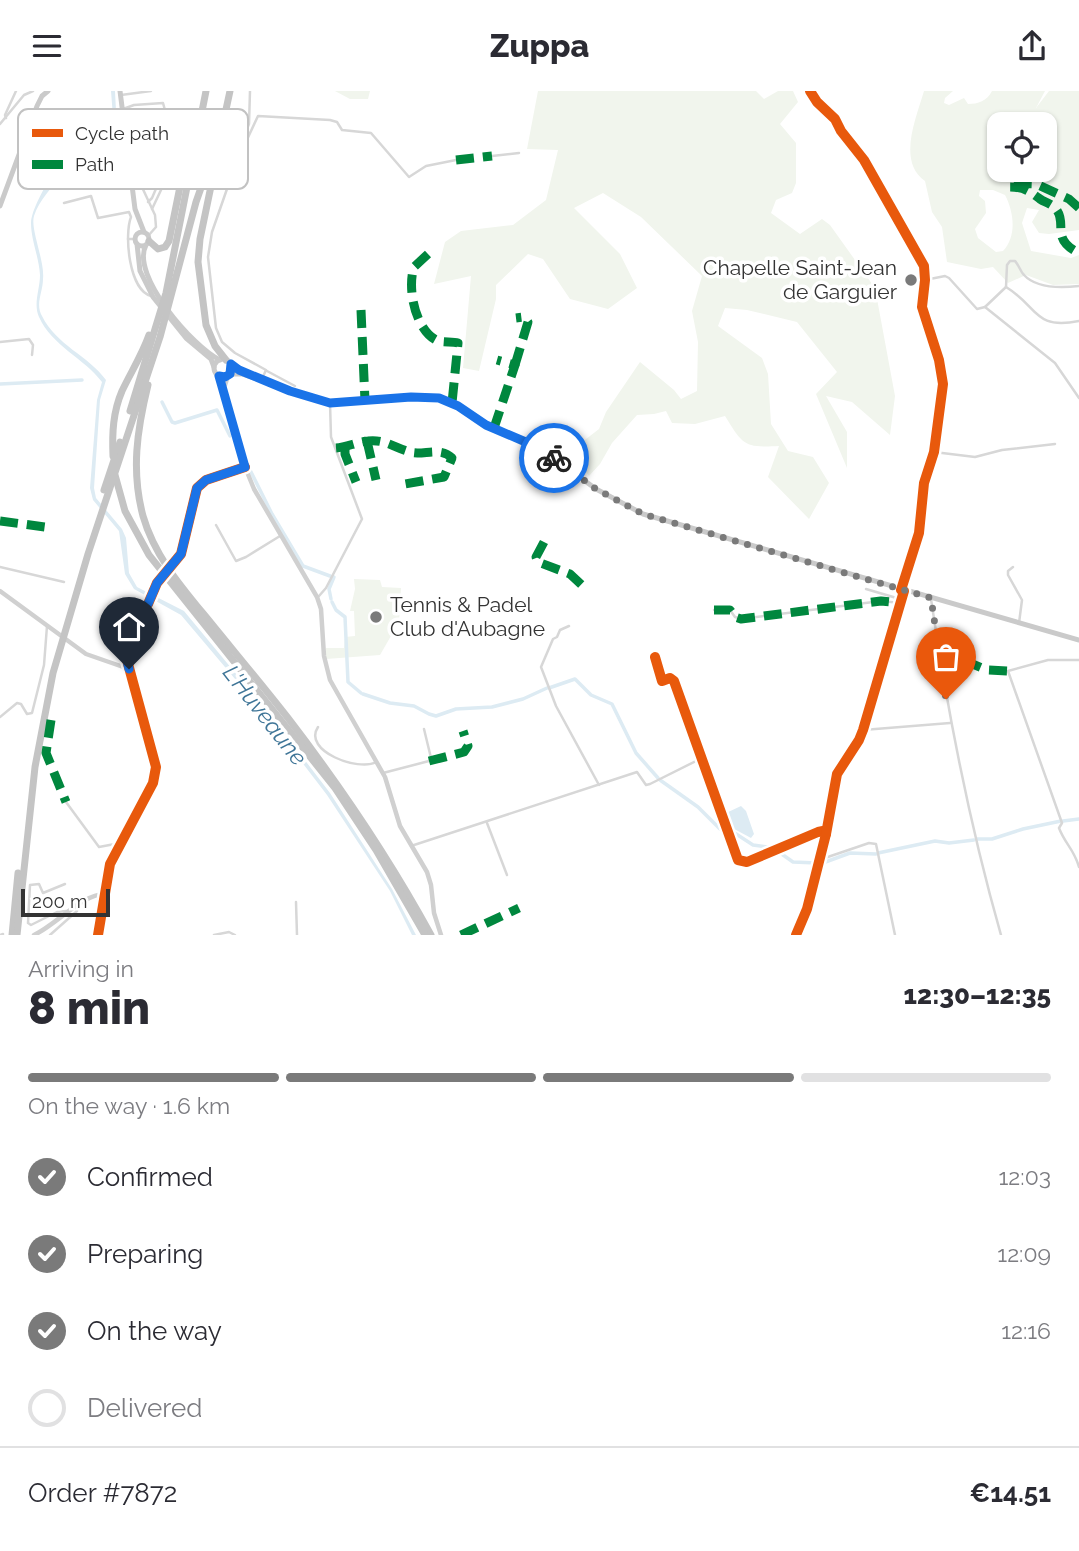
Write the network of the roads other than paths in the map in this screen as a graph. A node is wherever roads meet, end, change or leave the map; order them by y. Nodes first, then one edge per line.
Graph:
1 (16, 91) edge
2 (33, 91) edge
3 (45, 91) edge
4 (151, 91) edge
5 (206, 91) edge
6 (230, 91) edge
7 (250, 91) edge
8 (810, 91) edge
9 (121, 93) edge
10 (36, 109) edge
11 (123, 109) joint
12 (165, 109) edge
13 (203, 109) edge
14 (226, 109) edge
15 (6, 118) junction
16 (0, 124) edge
17 (248, 126) edge
18 (248, 135) edge
19 (519, 153) dead end
20 (492, 156) dead end
21 (18, 157) edge
22 (456, 160) dead end
23 (133, 189) edge
24 (143, 189) edge
25 (156, 189) edge
26 (161, 189) edge
27 (180, 189) edge
28 (187, 189) edge
29 (201, 189) edge
30 (211, 189) edge
31 (227, 189) edge
32 (96, 194) dead end
33 (91, 196) junction
34 (148, 202) junction
35 (64, 203) dead end
36 (0, 206) edge
37 (152, 209) junction
38 (128, 239) junction
39 (142, 239) junction
40 (925, 280) junction
41 (1079, 286) edge
42 (1006, 288) junction
43 (166, 293) junction
44 (153, 297) junction
45 (985, 307) junction
46 (160, 316) junction
47 (1079, 321) edge
48 (159, 337) junction
49 (0, 342) edge
50 (32, 355) dead end
51 (225, 361) junction
52 (214, 367) junction
53 (266, 370) junction
54 (229, 375) junction
55 (219, 376) junction
56 (262, 379) junction
57 (293, 388) junction
58 (226, 396) junction
59 (1079, 398) edge
60 (330, 403) junction
61 (1055, 444) dead end
62 (934, 451) junction
63 (245, 467) junction
64 (103, 500) junction
65 (99, 512) junction
66 (216, 525) dead end
67 (280, 536) junction
68 (0, 567) edge
69 (1013, 567) dead end
70 (64, 582) dead end
71 (866, 589) dead end
72 (903, 590) junction
73 (0, 591) edge
74 (317, 597) junction
75 (931, 598) junction
76 (901, 601) junction
77 (714, 610) dead end
78 (1019, 623) junction
79 (49, 627) junction
80 (569, 627) dead end
81 (1079, 640) edge
82 (655, 657) dead end
83 (1079, 660) edge
84 (129, 669) junction
85 (0, 717) edge
86 (950, 723) junction
87 (318, 727) dead end
88 (424, 729) dead end
89 (863, 730) junction
90 (702, 758) junction
91 (376, 762) junction
92 (382, 773) junction
93 (599, 785) junction
94 (66, 801) dead end
95 (487, 823) junction
96 (827, 834) junction
97 (120, 843) junction
98 (411, 846) junction
99 (819, 860) junction
100 (1079, 867) edge
101 (507, 875) dead end
102 (65, 884) dead end
103 (105, 894) junction
104 (296, 902) dead end
105 (78, 906) junction
106 (67, 914) junction
107 (12, 935) edge
108 (17, 935) edge
109 (34, 935) edge
110 (50, 935) edge
111 (98, 935) edge
112 (214, 935) edge
113 (235, 935) edge
114 (297, 935) edge
115 (425, 935) edge
116 (431, 935) edge
117 (441, 935) edge
118 (796, 935) edge
119 (895, 935) edge
120 (1001, 935) edge

1 - 15 street
2 - 15 street
3 - 10 main road
4 - 9 street
5 - 13 highway
6 - 14 highway
7 - 17 street
8 - 40 street
9 - 11 main road
11 - 12 street
15 - 16 street
18 - 22 street
19 - 20 street
21 - 36 main road
23 - 39 main road
24 - 34 street
25 - 34 street
26 - 37 street
27 - 39 highway
28 - 43 highway
29 - 43 highway
30 - 51 highway
31 - 53 street
32 - 33 street
33 - 35 street
33 - 38 street
34 - 37 street
37 - 39 street
38 - 39 street
38 - 44 street
39 - 44 main road
39 - 51 main road
40 - 45 street
40 - 62 street
41 - 42 street
42 - 45 street
42 - 47 street
43 - 46 highway
44 - 52 main road
45 - 59 street
46 - 48 highway
46 - 64 highway
46 - 115 highway
48 - 64 highway
48 - 116 highway
49 - 50 street
51 - 52 main road
51 - 54 main road
51 - 56 main road
52 - 55 main road
53 - 56 street
53 - 57 street
54 - 55 main road
54 - 57 main road
54 - 58 street
55 - 58 street
56 - 57 main road
57 - 60 main road
58 - 63 street
60 - 72 main road
60 - 74 street
61 - 62 street
62 - 72 street
63 - 67 street
63 - 84 street
64 - 65 highway
65 - 107 highway
65 - 108 highway
66 - 67 street
67 - 74 street
68 - 70 street
69 - 78 street
71 - 76 street
72 - 75 main road
72 - 76 street
73 - 79 street
74 - 91 street
75 - 78 main road
75 - 86 street
76 - 77 street
76 - 89 street
78 - 81 main road
79 - 84 street
79 - 85 street
80 - 93 street
82 - 90 street
83 - 100 street
84 - 97 street
86 - 89 street
86 - 120 street
87 - 91 street
88 - 92 street
89 - 96 street
90 - 93 street
90 - 96 street
91 - 92 street
92 - 98 street
93 - 95 street
94 - 97 street
95 - 98 street
95 - 101 street
96 - 99 street
97 - 103 street
98 - 117 street
99 - 118 street
99 - 119 street
102 - 106 street
103 - 105 street
103 - 111 street
104 - 114 street
105 - 106 street
105 - 110 street
106 - 109 street
112 - 113 street

